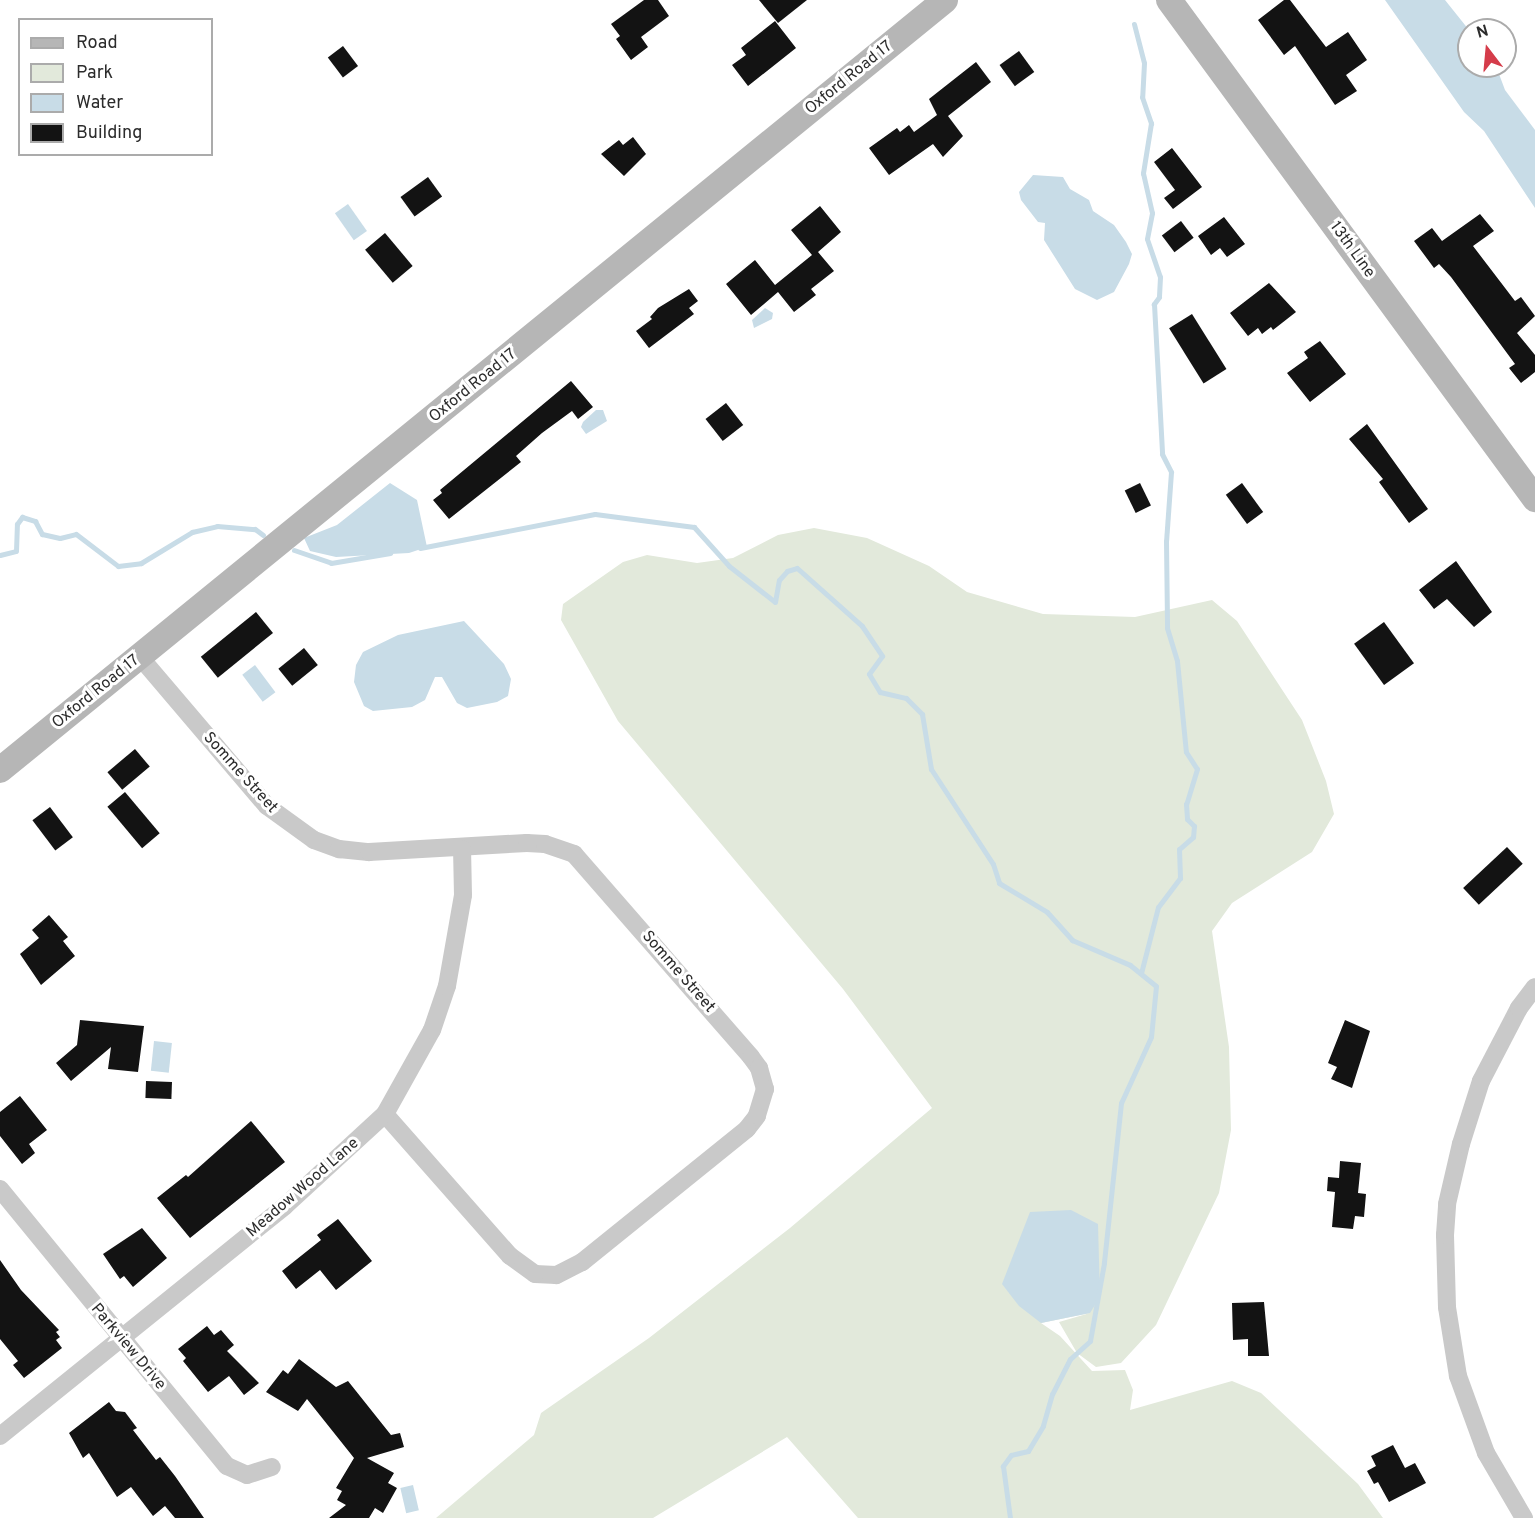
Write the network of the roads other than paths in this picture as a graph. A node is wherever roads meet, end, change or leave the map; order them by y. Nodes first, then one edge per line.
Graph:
1 (945, 0) edge
2 (1170, 0) edge
3 (1535, 499) edge
4 (140, 657) junction
5 (0, 770) edge
6 (462, 849) junction
7 (1535, 987) edge
8 (385, 1113) junction
9 (0, 1189) edge
10 (120, 1338) junction
11 (0, 1436) edge
12 (272, 1467) dead end
13 (1524, 1518) edge

1 - 4 main road, Oxford Road 17
2 - 3 main road, 13th Line
4 - 5 main road, Oxford Road 17
4 - 6 street, Somme Street
6 - 8 street, Meadow Wood Lane
6 - 8 street, Somme Street
7 - 13 street
8 - 10 street, Meadow Wood Lane
9 - 10 street, Parkview Drive
10 - 11 street, Meadow Wood Lane
10 - 12 street, Parkview Drive

